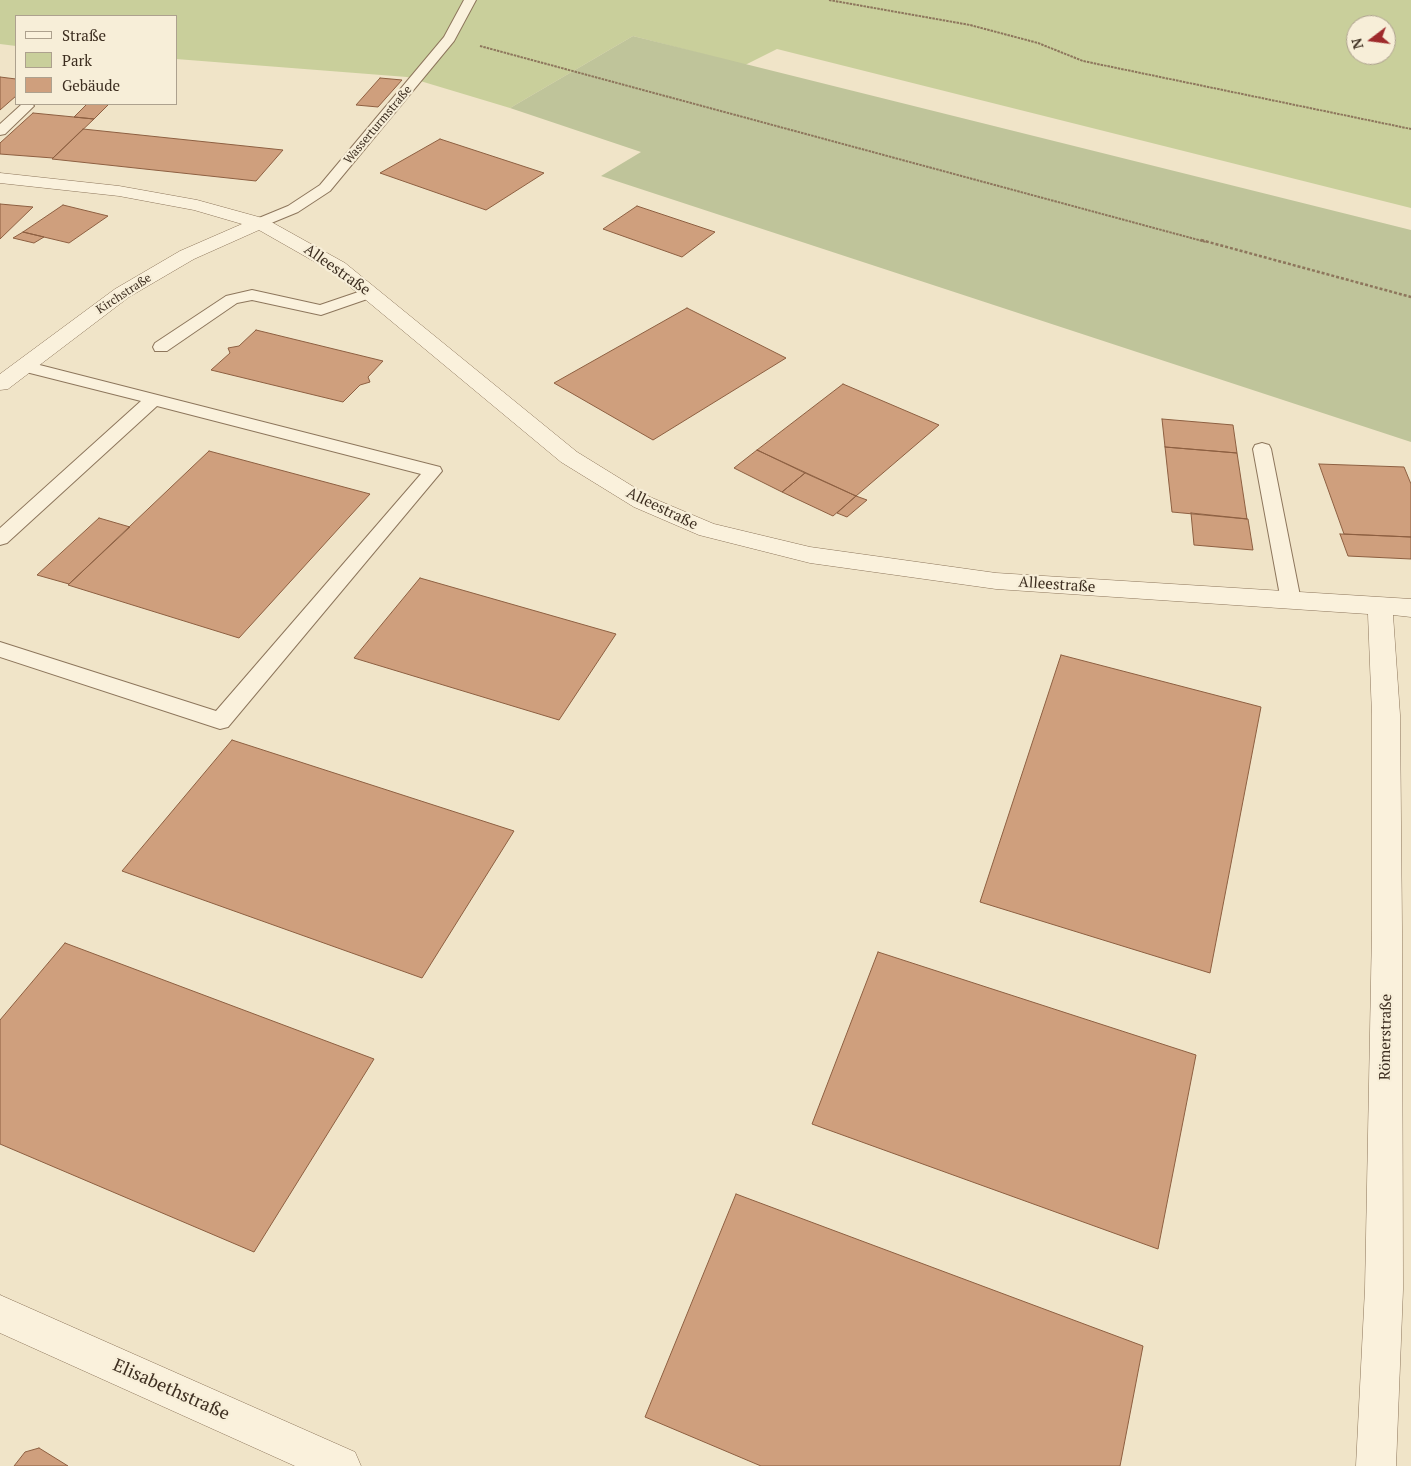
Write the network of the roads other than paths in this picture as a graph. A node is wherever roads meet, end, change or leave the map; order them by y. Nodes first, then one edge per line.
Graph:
1 (470, 0) edge
2 (27, 106) dead end
3 (0, 131) edge
4 (0, 178) edge
5 (260, 223) junction
6 (370, 293) junction
7 (161, 347) dead end
8 (24, 366) junction
9 (0, 384) edge
10 (153, 400) junction
11 (1262, 448) dead end
12 (0, 539) edge
13 (1291, 601) junction
14 (1396, 608) edge
15 (0, 649) edge
16 (0, 1314) edge
17 (341, 1466) edge
18 (1376, 1466) edge

1 - 5 lane, Wasserturmstraße
2 - 3 lane
4 - 5 street, Alleestraße
5 - 6 street, Alleestraße
5 - 8 street, Kirchstraße
6 - 7 lane
6 - 13 street, Alleestraße
8 - 9 street, Kirchstraße
8 - 10 lane
10 - 12 lane
10 - 15 lane
11 - 13 lane
13 - 14 street, Alleestraße
14 - 18 street, Römerstraße
16 - 17 street, Elisabethstraße

